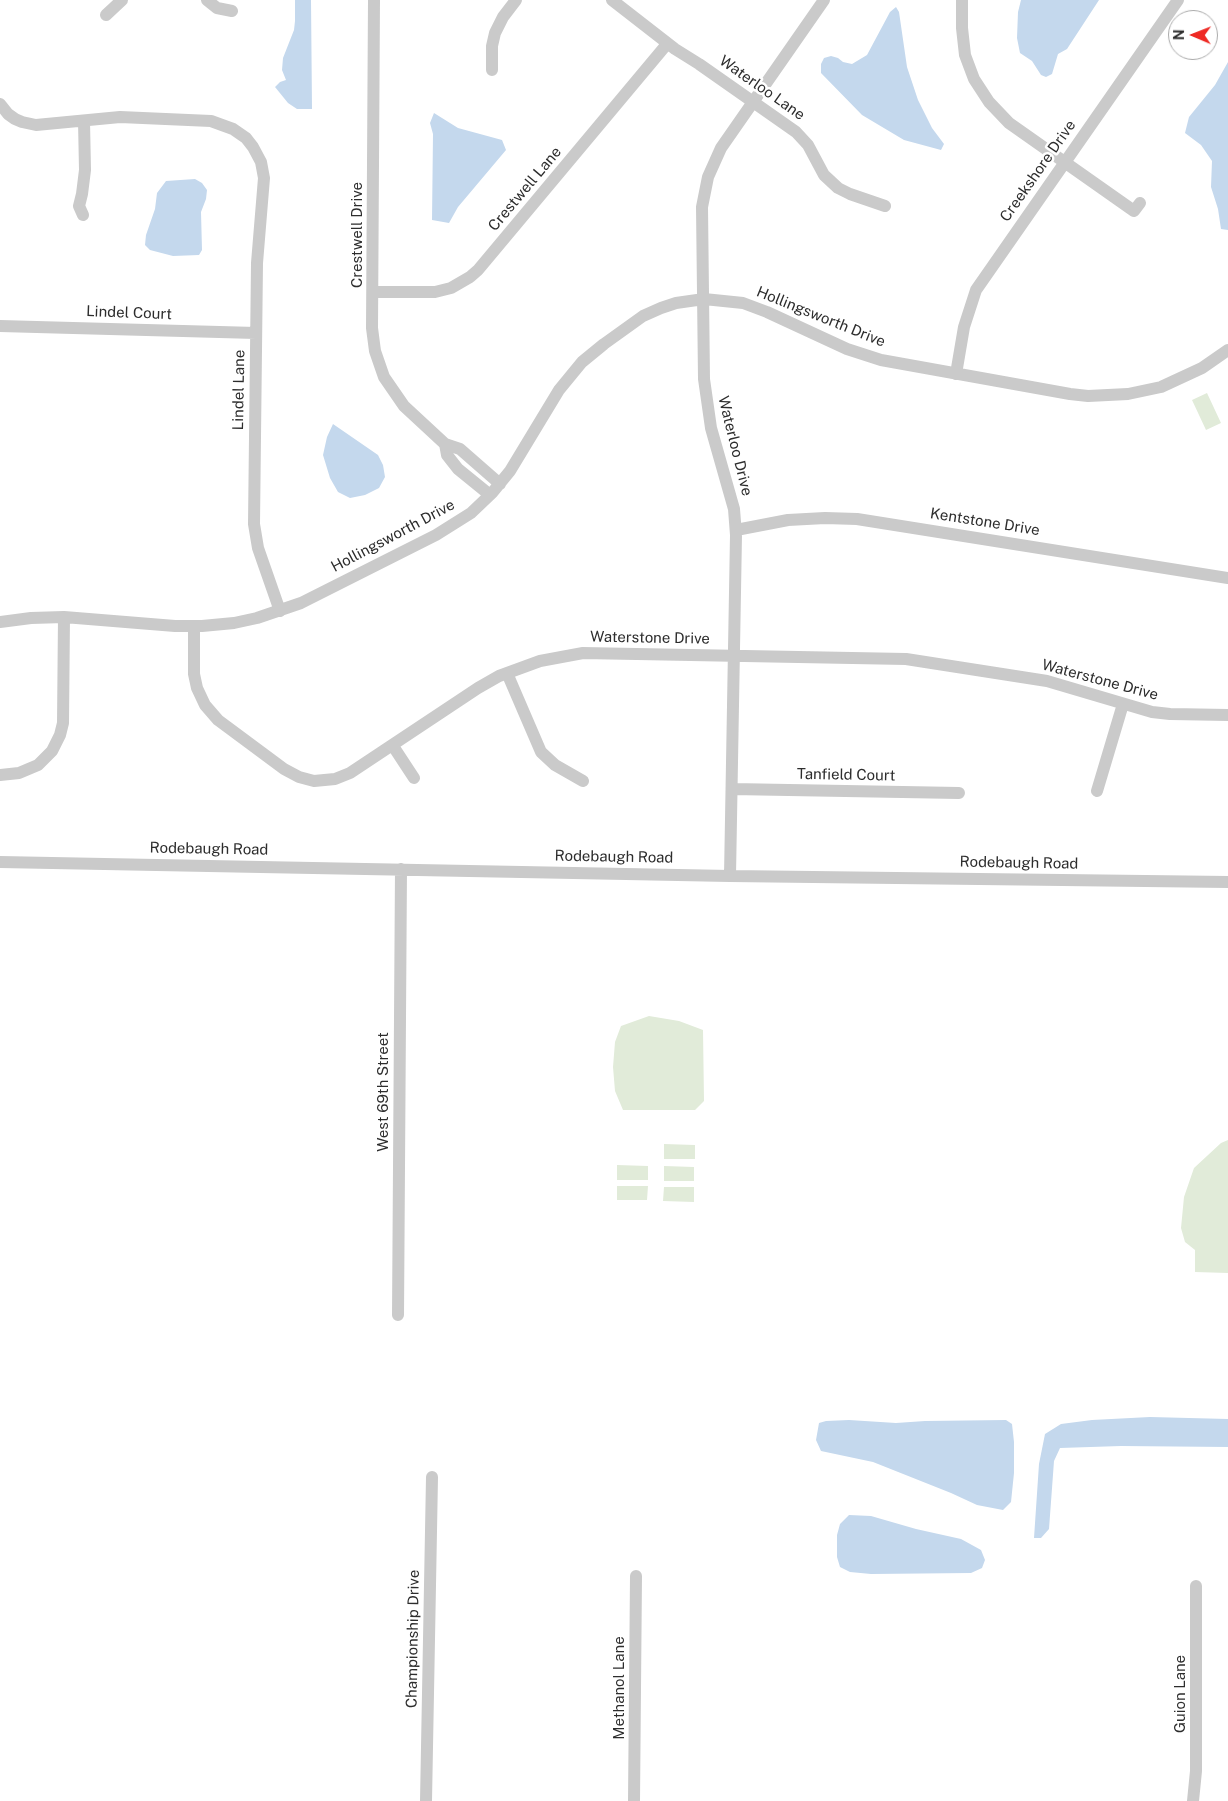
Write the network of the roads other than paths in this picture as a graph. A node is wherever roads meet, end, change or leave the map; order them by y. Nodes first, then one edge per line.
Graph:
1 (122, 0) edge
2 (207, 0) edge
3 (374, 0) edge
4 (516, 0) edge
5 (612, 0) edge
6 (824, 0) edge
7 (962, 0) edge
8 (1178, 0) edge
9 (232, 11) dead end
10 (106, 15) dead end
11 (668, 44) junction
12 (492, 70) dead end
13 (754, 102) junction
14 (2, 110) edge
15 (84, 121) junction
16 (1064, 162) junction
17 (1140, 203) dead end
18 (885, 206) dead end
19 (83, 215) dead end
20 (373, 292) junction
21 (704, 299) junction
22 (0, 326) edge
23 (256, 333) junction
24 (1228, 350) edge
25 (956, 374) junction
26 (445, 444) junction
27 (500, 484) junction
28 (490, 495) junction
29 (736, 530) junction
30 (1228, 578) edge
31 (280, 611) junction
32 (64, 617) junction
33 (0, 622) edge
34 (194, 626) junction
35 (734, 655) junction
36 (507, 673) junction
37 (1123, 704) junction
38 (1228, 715) edge
39 (393, 746) junction
40 (0, 774) edge
41 (414, 778) dead end
42 (582, 781) dead end
43 (732, 789) junction
44 (1097, 791) dead end
45 (959, 793) dead end
46 (0, 862) edge
47 (400, 869) junction
48 (730, 876) junction
49 (1228, 882) edge
50 (398, 1315) dead end
51 (432, 1476) dead end
52 (636, 1576) dead end
53 (1196, 1586) dead end
54 (426, 1801) edge
55 (634, 1801) edge
56 (1194, 1801) edge

1 - 10 street
2 - 9 street
3 - 20 street, Crestwell Drive
4 - 12 street
5 - 11 street, Waterloo Lane
6 - 13 street, Waterloo Drive
7 - 16 street
8 - 16 street, Creekshore Drive
11 - 13 street, Waterloo Lane
11 - 20 street, Crestwell Lane
13 - 18 street, Waterloo Lane
13 - 21 street, Waterloo Drive
14 - 15 street
15 - 19 street
15 - 23 street, Lindel Lane
16 - 17 street
16 - 25 street, Creekshore Drive
20 - 26 street, Crestwell Drive
21 - 25 street, Hollingsworth Drive
21 - 27 street, Hollingsworth Drive
21 - 29 street, Waterloo Drive
22 - 23 street, Lindel Court
23 - 31 street, Lindel Lane
24 - 25 street, Hollingsworth Drive
26 - 27 street, Crestwell Drive
26 - 28 street, Crestwell Drive
27 - 28 street, Hollingsworth Drive
28 - 31 street, Hollingsworth Drive
29 - 30 street, Kentstone Drive
29 - 35 street, Waterloo Drive
31 - 34 street, Hollingsworth Drive
32 - 33 street, Hollingsworth Drive
32 - 34 street, Hollingsworth Drive
32 - 40 street
34 - 39 street, Waterstone Drive
35 - 36 street, Waterstone Drive
35 - 37 street, Waterstone Drive
35 - 43 street, Waterloo Drive
36 - 39 street, Waterstone Drive
36 - 42 street
37 - 38 street, Waterstone Drive
37 - 44 street
39 - 41 street
43 - 45 street, Tanfield Court
43 - 48 street, Waterloo Drive
46 - 47 street, Rodebaugh Road
47 - 48 street, Rodebaugh Road
47 - 50 street, West 69th Street
48 - 49 street, Rodebaugh Road
51 - 54 street, Championship Drive
52 - 55 street, Methanol Lane
53 - 56 street, Guion Lane

